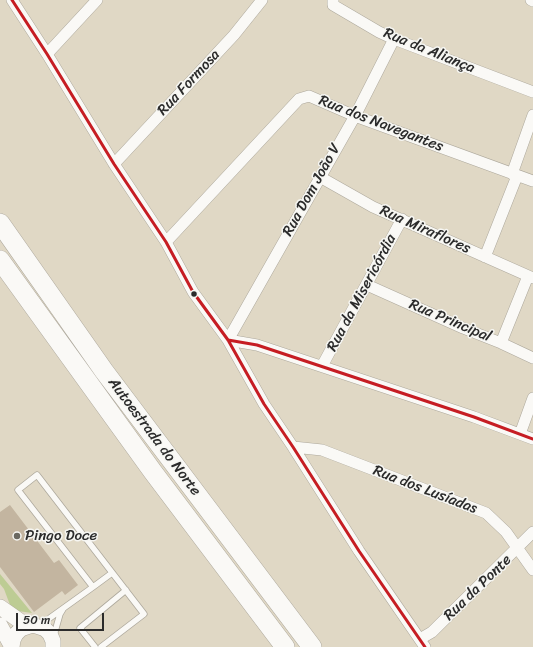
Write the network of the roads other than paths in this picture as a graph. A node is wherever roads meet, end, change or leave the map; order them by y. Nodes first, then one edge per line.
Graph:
1 (12, 0) edge
2 (97, 0) edge
3 (262, 0) edge
4 (332, 0) edge
5 (394, 39) junction
6 (47, 54) junction
7 (533, 92) edge
8 (533, 115) edge
9 (354, 116) junction
10 (114, 164) junction
11 (514, 175) junction
12 (320, 177) junction
13 (533, 182) edge
14 (402, 219) junction
15 (0, 223) edge
16 (166, 242) junction
17 (485, 257) junction
18 (0, 260) edge
19 (530, 277) edge
20 (367, 286) junction
21 (228, 340) junction
22 (501, 343) junction
23 (533, 358) edge
24 (322, 366) junction
25 (533, 398) edge
26 (520, 434) junction
27 (533, 439) edge
28 (293, 447) junction
29 (533, 532) edge
30 (518, 548) junction
31 (533, 570) edge
32 (112, 573) junction
33 (93, 586) junction
34 (126, 590) junction
35 (0, 607) edge
36 (65, 608) junction
37 (0, 625) edge
38 (33, 626) junction
39 (423, 643) edge
40 (54, 645) edge
41 (12, 647) edge
42 (95, 647) edge
43 (101, 647) edge
44 (285, 647) edge
45 (312, 647) edge

1 - 6 street
2 - 6 street
3 - 10 street, Rua Formosa
4 - 5 street, Rua da Aliança
5 - 7 street, Rua da Aliança
5 - 9 street, Rua Dom João V
6 - 10 street
8 - 11 street
9 - 11 street, Rua dos Navegantes
9 - 12 street, Rua Dom João V
9 - 16 street, Rua dos Navegantes
10 - 16 street
11 - 13 street, Rua dos Navegantes
11 - 17 street
12 - 14 street, Rua Miraflores
12 - 21 street, Rua Dom João V
14 - 17 street, Rua Miraflores
14 - 20 street, Rua da Misericórdia
15 - 45 highway, Autoestrada do Norte
16 - 21 street
17 - 19 street, Rua Miraflores
18 - 44 highway, Autoestrada do Norte
19 - 22 street
20 - 22 street, Rua Principal
20 - 24 street, Rua da Misericórdia
21 - 24 street
21 - 28 street
22 - 23 street, Rua Principal
24 - 26 street
25 - 26 street
26 - 27 street
28 - 30 street, Rua dos Lusíadas
28 - 39 street
29 - 30 street, Rua da Ponte
30 - 31 street, Rua dos Lusíadas
30 - 39 street, Rua da Ponte
32 - 33 lane
32 - 33 lane
32 - 34 lane
33 - 36 lane
34 - 42 lane
34 - 43 lane
35 - 38 street
36 - 38 lane
36 - 40 lane
37 - 41 street
38 - 40 street
38 - 41 street

